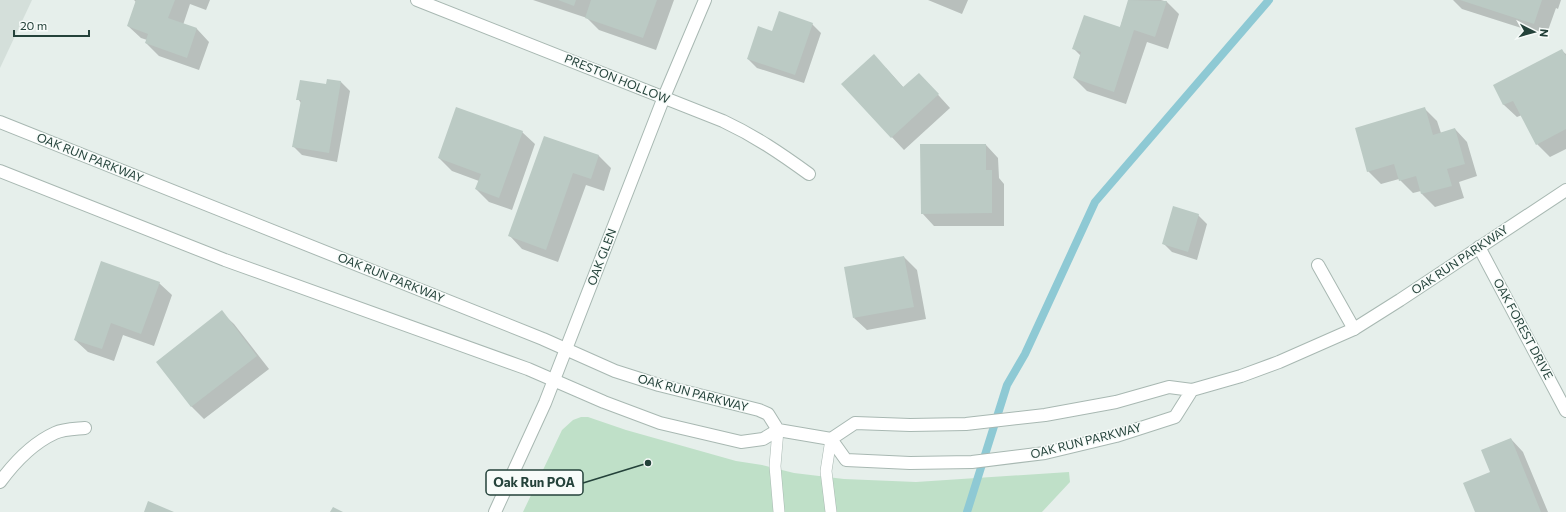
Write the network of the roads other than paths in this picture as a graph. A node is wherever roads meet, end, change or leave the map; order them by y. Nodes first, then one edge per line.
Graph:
1 (416, 0) edge
2 (705, 0) edge
3 (664, 97) junction
4 (0, 122) edge
5 (0, 171) edge
6 (809, 174) dead end
7 (1566, 190) edge
8 (1479, 247) junction
9 (1318, 265) dead end
10 (1354, 329) junction
11 (566, 350) junction
12 (554, 380) junction
13 (1192, 390) junction
14 (1566, 411) edge
15 (85, 428) dead end
16 (778, 430) junction
17 (831, 439) junction
18 (0, 482) edge
19 (495, 512) edge
20 (779, 512) edge
21 (831, 512) edge

1 - 3 street, PRESTON HOLLOW
2 - 3 street, OAK GLEN
3 - 6 street, PRESTON HOLLOW
3 - 11 street, OAK GLEN
4 - 11 street, OAK RUN PARKWAY
5 - 12 street
7 - 8 street, OAK RUN PARKWAY
8 - 10 street, OAK RUN PARKWAY
8 - 14 street, OAK FOREST DRIVE
9 - 10 street
10 - 13 street, OAK RUN PARKWAY
11 - 12 street, OAK GLEN
11 - 16 street, OAK RUN PARKWAY
12 - 16 street
12 - 19 street, OAK GLEN
13 - 17 street, OAK RUN PARKWAY
13 - 17 street, OAK RUN PARKWAY
15 - 18 street
16 - 17 street
16 - 20 lane
17 - 21 lane

